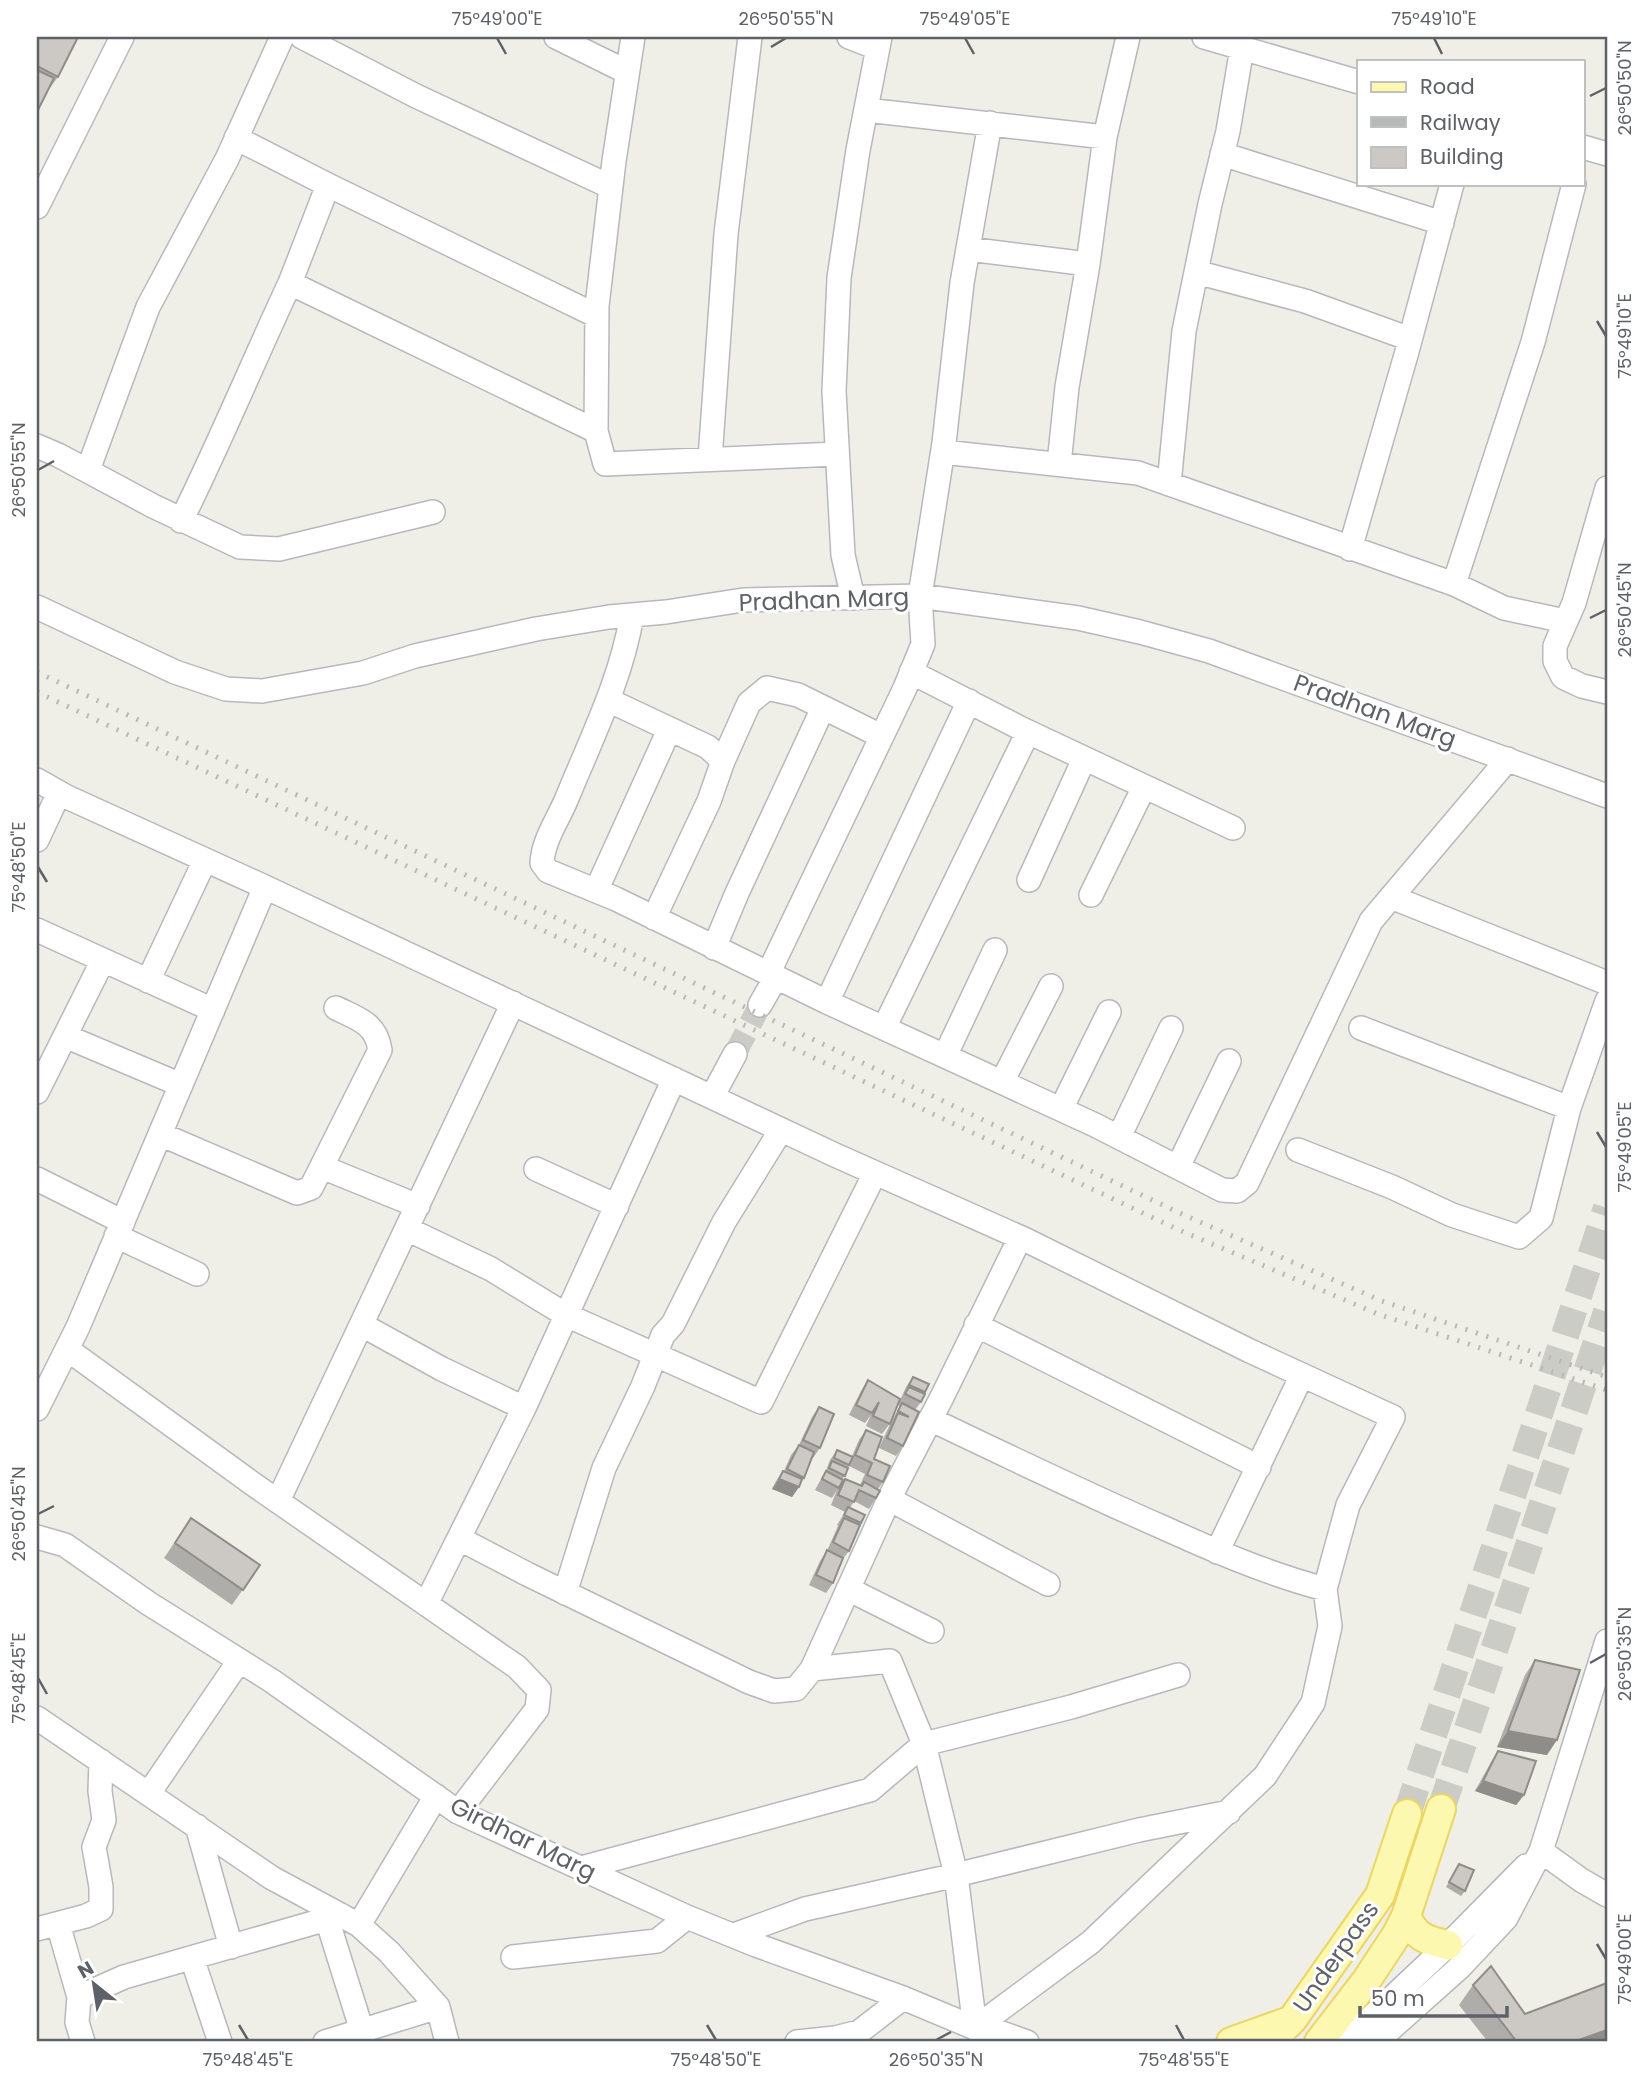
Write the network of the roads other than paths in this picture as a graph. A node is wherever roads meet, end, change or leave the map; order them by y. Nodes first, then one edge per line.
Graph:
1 (122, 37) edge
2 (282, 37) edge
3 (302, 37) edge
4 (556, 37) edge
5 (633, 37) edge
6 (750, 37) edge
7 (849, 37) edge
8 (1128, 37) edge
9 (1205, 37) edge
10 (878, 42) edge
11 (1242, 48) junction
12 (627, 72) junction
13 (1357, 81) edge
14 (866, 110) junction
15 (990, 123) junction
16 (1105, 137) junction
17 (236, 138) junction
18 (1584, 149) edge
19 (1222, 154) junction
20 (1607, 154) edge
21 (328, 185) junction
22 (1451, 186) edge
23 (1573, 186) edge
24 (611, 187) junction
25 (37, 207) edge
26 (1442, 223) junction
27 (968, 249) junction
28 (1088, 264) junction
29 (1196, 272) junction
30 (290, 283) junction
31 (597, 316) junction
32 (1410, 339) junction
33 (596, 431) junction
34 (37, 446) edge
35 (943, 452) junction
36 (837, 454) junction
37 (710, 459) junction
38 (1059, 464) junction
39 (88, 470) junction
40 (1169, 484) junction
41 (1607, 488) edge
42 (433, 512) dead end
43 (181, 521) junction
44 (1350, 549) junction
45 (1454, 584) junction
46 (920, 596) junction
47 (853, 598) junction
48 (37, 607) edge
49 (632, 615) junction
50 (1565, 621) junction
51 (911, 672) junction
52 (1607, 692) edge
53 (608, 700) junction
54 (969, 701) junction
55 (823, 708) junction
56 (669, 730) junction
57 (1028, 732) junction
58 (881, 736) junction
59 (1084, 759) junction
60 (1508, 759) junction
61 (723, 761) junction
62 (37, 780) edge
63 (1144, 787) junction
64 (59, 793) junction
65 (1607, 796) edge
66 (1233, 828) dead end
67 (37, 840) edge
68 (205, 860) junction
69 (1028, 880) dead end
70 (265, 887) junction
71 (596, 891) junction
72 (1091, 895) dead end
73 (1391, 898) junction
74 (654, 918) junction
75 (37, 930) edge
76 (714, 948) junction
77 (995, 950) dead end
78 (103, 960) junction
79 (772, 976) junction
80 (148, 981) junction
81 (1607, 983) edge
82 (1051, 986) dead end
83 (1607, 1001) edge
84 (827, 1002) junction
85 (513, 1003) junction
86 (760, 1005) tunnel mouth
87 (336, 1007) dead end
88 (212, 1010) junction
89 (1109, 1012) dead end
90 (884, 1028) junction
91 (1171, 1028) dead end
92 (1361, 1028) dead end
93 (65, 1036) junction
94 (735, 1054) tunnel mouth
95 (945, 1056) junction
96 (1229, 1061) dead end
97 (674, 1079) junction
98 (1002, 1082) junction
99 (181, 1085) junction
100 (37, 1093) edge
101 (712, 1097) junction
102 (1569, 1108) junction
103 (1061, 1109) junction
104 (781, 1130) junction
105 (160, 1134) junction
106 (1119, 1137) junction
107 (1298, 1150) dead end
108 (322, 1167) junction
109 (1178, 1167) junction
110 (536, 1169) dead end
111 (875, 1173) junction
112 (37, 1179) edge
113 (418, 1206) junction
114 (617, 1206) junction
115 (120, 1229) junction
116 (407, 1230) junction
117 (1020, 1238) junction
118 (197, 1274) dead end
119 (566, 1315) junction
120 (362, 1325) junction
121 (976, 1325) junction
122 (67, 1349) junction
123 (656, 1355) junction
124 (1302, 1375) junction
125 (524, 1408) junction
126 (37, 1409) edge
127 (930, 1419) junction
128 (1259, 1467) junction
129 (889, 1499) junction
130 (278, 1501) junction
131 (37, 1536) edge
132 (460, 1539) junction
133 (1217, 1552) junction
134 (1048, 1584) dead end
135 (848, 1589) junction
136 (1325, 1589) junction
137 (565, 1593) junction
138 (426, 1604) junction
139 (932, 1631) dead end
140 (1607, 1641) edge
141 (239, 1661) junction
142 (812, 1669) junction
143 (1178, 1675) dead end
144 (41, 1729) edge
145 (924, 1744) junction
146 (101, 1761) junction
147 (149, 1793) junction
148 (436, 1797) junction
149 (1441, 1809) tunnel mouth
150 (458, 1812) junction
151 (1229, 1812) junction
152 (1407, 1814) tunnel mouth
153 (197, 1826) junction
154 (1541, 1851) junction
155 (581, 1868) junction
156 (956, 1875) junction
157 (1607, 1895) edge
158 (1406, 1916) junction
159 (687, 1917) junction
160 (342, 1920) junction
161 (47, 1926) edge
162 (734, 1935) junction
163 (1448, 1945) junction
164 (231, 1947) junction
165 (192, 1958) junction
166 (513, 1958) dead end
167 (79, 1997) junction
168 (903, 1998) junction
169 (438, 2007) junction
170 (1292, 2020) junction
171 (362, 2031) junction
172 (982, 2035) edge
173 (83, 2042) edge
174 (220, 2042) edge
175 (325, 2042) edge
176 (447, 2042) edge
177 (797, 2042) edge
178 (1027, 2042) edge
179 (1231, 2042) edge
180 (1269, 2042) edge
181 (1319, 2042) edge
182 (1345, 2042) edge
183 (1376, 2042) edge

1 - 25 street
2 - 17 street
3 - 24 street
4 - 12 street
5 - 12 street
6 - 37 street
7 - 10 street
8 - 16 street
9 - 11 street
10 - 14 street
11 - 13 street
11 - 19 street
12 - 24 street
14 - 15 street
14 - 36 street
15 - 16 street
15 - 27 street
16 - 28 street
17 - 21 street
17 - 39 street
18 - 20 street
19 - 26 street
19 - 29 street
21 - 30 street
21 - 31 street
22 - 26 street
23 - 45 street
24 - 31 street
26 - 32 street
27 - 28 street
27 - 35 street
28 - 38 street
29 - 32 street
29 - 40 street
30 - 33 street
30 - 43 street
31 - 33 street
32 - 44 street
33 - 37 street
34 - 39 street
35 - 38 street
35 - 46 street
36 - 37 street
36 - 47 street
38 - 40 street
39 - 43 street
40 - 44 street
41 - 50 street
42 - 43 street
44 - 45 street
45 - 50 street
46 - 47 street, Pradhan Marg
46 - 51 street
46 - 60 street, Pradhan Marg
47 - 49 street, Pradhan Marg
48 - 49 street, Pradhan Marg
49 - 53 street
50 - 52 street
51 - 54 street
51 - 58 street
53 - 56 street
53 - 71 street
54 - 57 street
54 - 84 street
55 - 58 street
55 - 61 street
55 - 76 street
56 - 61 street
56 - 71 street
57 - 59 street
57 - 90 street
58 - 79 street
59 - 63 street
59 - 69 street
60 - 65 street, Pradhan Marg
60 - 73 street
61 - 74 street
62 - 64 street
63 - 66 street
63 - 72 street
64 - 67 street
64 - 68 street
68 - 70 street
68 - 80 street
70 - 85 street
70 - 88 street
71 - 74 street
73 - 81 street
73 - 109 street
74 - 76 street
75 - 78 street
76 - 79 street
77 - 95 street
78 - 80 street
78 - 93 street
79 - 84 street
79 - 86 street
80 - 88 street
82 - 98 street
83 - 102 street
84 - 90 street
85 - 97 street
85 - 113 street
87 - 108 street
88 - 99 street
89 - 103 street
90 - 95 street
91 - 106 street
92 - 102 street
93 - 99 street
93 - 100 street
94 - 101 street
95 - 98 street
96 - 109 street
97 - 101 street
97 - 114 street
98 - 103 street
99 - 105 street
101 - 104 street
102 - 107 street
103 - 106 street
104 - 111 street
104 - 123 street
105 - 108 street
105 - 115 street
106 - 109 street
108 - 113 street
110 - 114 street
111 - 117 street
111 - 123 street
112 - 115 street
113 - 116 street
114 - 119 street
115 - 118 street
115 - 122 street
116 - 119 street
116 - 120 street
117 - 121 street
117 - 124 street
119 - 123 street
119 - 125 street
120 - 125 street
120 - 130 street
121 - 127 street
121 - 128 street
122 - 126 street
122 - 130 street
123 - 137 street
124 - 128 street
124 - 136 street
125 - 132 street
127 - 129 street
127 - 133 street
128 - 133 street
129 - 134 street
129 - 135 street
130 - 138 street
131 - 141 street, Girdhar Marg
132 - 137 street
132 - 138 street
133 - 136 street
135 - 139 street
135 - 142 street
136 - 151 street
137 - 142 street
138 - 150 street
140 - 154 street
141 - 147 street
141 - 148 street, Girdhar Marg
142 - 145 street
143 - 145 street
144 - 146 street
145 - 155 street
145 - 156 street
146 - 147 street
146 - 161 street
147 - 153 street
148 - 150 street, Girdhar Marg
148 - 160 street
149 - 158 main road, Underpass
150 - 155 street, Girdhar Marg
151 - 156 street
151 - 172 street
152 - 170 main road, Underpass
153 - 160 street
153 - 164 street
154 - 157 street
154 - 163 street
154 - 183 street
155 - 159 street, Girdhar Marg
156 - 162 street
156 - 172 street
158 - 163 main road
158 - 181 main road, Underpass
159 - 162 street, Girdhar Marg
159 - 166 street
160 - 164 street
160 - 169 street
160 - 171 street
161 - 167 street
162 - 168 street, Girdhar Marg
163 - 182 street
164 - 165 street
165 - 167 street
165 - 174 street
167 - 173 street
168 - 172 street, Girdhar Marg
168 - 177 street
169 - 171 street
169 - 176 street
170 - 179 main road
170 - 180 main road, Underpass
171 - 175 street
172 - 178 street, Girdhar Marg

